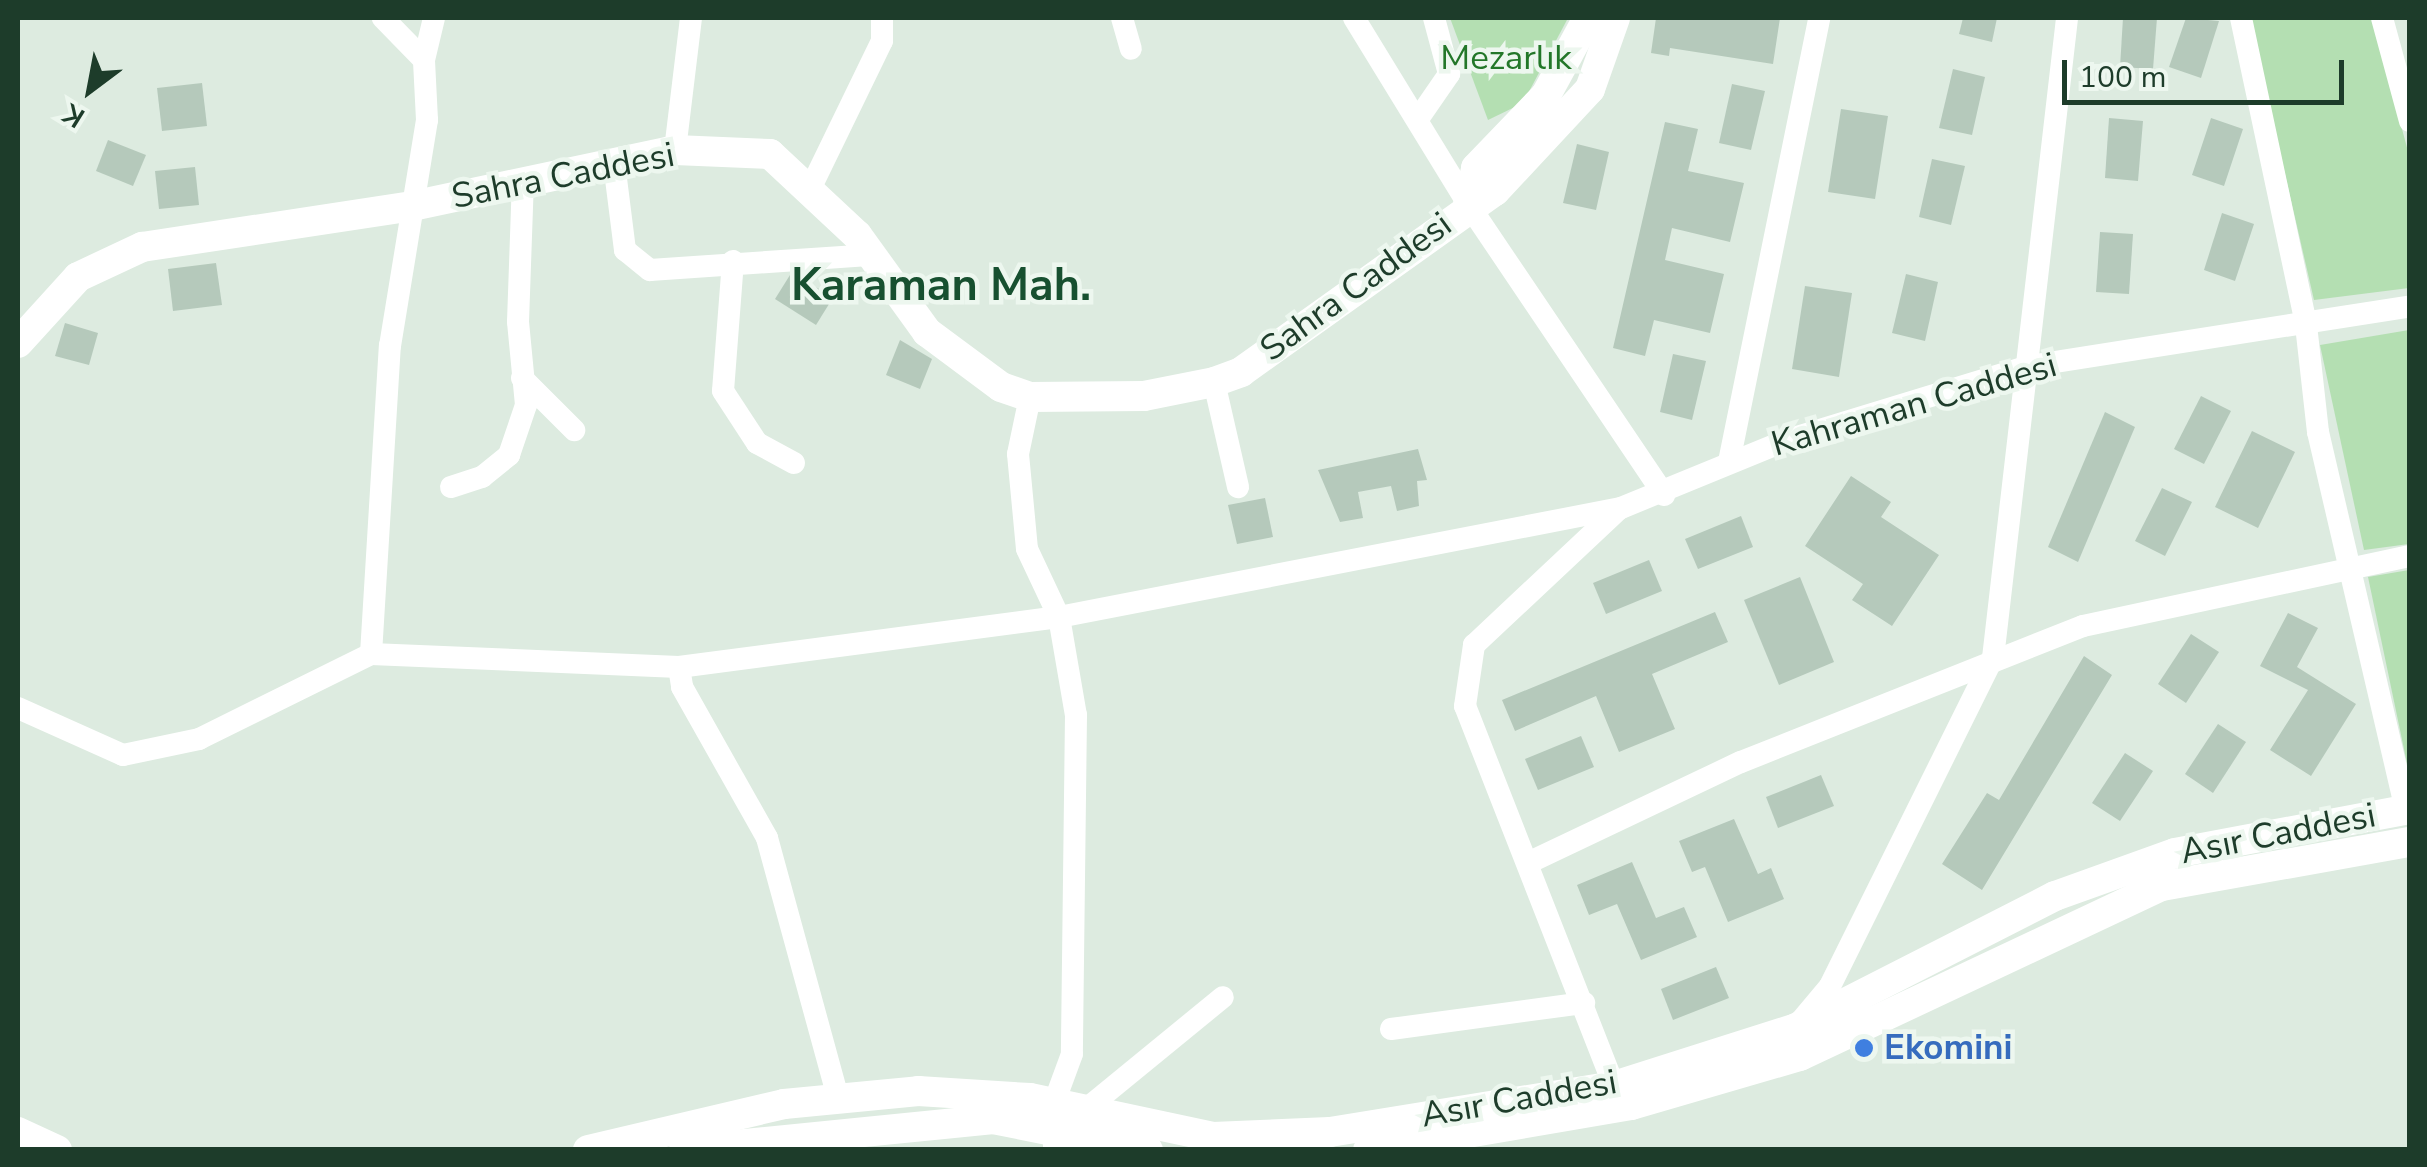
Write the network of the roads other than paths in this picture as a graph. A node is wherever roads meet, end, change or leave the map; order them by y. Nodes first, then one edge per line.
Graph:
1 (382, 18) edge
2 (434, 18) edge
3 (692, 18) edge
4 (882, 18) edge
5 (1122, 18) edge
6 (1354, 18) edge
7 (1434, 18) edge
8 (1588, 18) edge
9 (1616, 18) edge
10 (1819, 18) edge
11 (2067, 18) edge
12 (2241, 18) edge
13 (2382, 18) edge
14 (408, 26) edge
15 (1131, 49) dead end
16 (424, 60) junction
17 (1418, 119) junction
18 (2410, 122) edge
19 (675, 150) junction
20 (614, 163) junction
21 (523, 182) junction
22 (812, 185) junction
23 (1468, 204) junction
24 (412, 206) junction
25 (868, 254) junction
26 (733, 260) junction
27 (2410, 306) edge
28 (2306, 325) junction
29 (18, 344) edge
30 (2029, 366) junction
31 (522, 378) junction
32 (1214, 382) junction
33 (1030, 397) junction
34 (574, 430) dead end
35 (1730, 462) junction
36 (794, 463) dead end
37 (451, 487) dead end
38 (1238, 487) dead end
39 (1664, 496) junction
40 (1620, 508) junction
41 (2410, 556) edge
42 (2354, 565) junction
43 (1058, 617) junction
44 (371, 654) junction
45 (1994, 658) junction
46 (679, 667) junction
47 (18, 708) edge
48 (2408, 809) edge
49 (2410, 842) edge
50 (1530, 862) junction
51 (1223, 998) dead end
52 (1584, 1003) junction
53 (1391, 1029) dead end
54 (1794, 1030) junction
55 (1614, 1086) junction
56 (838, 1098) junction
57 (1085, 1110) junction
58 (1055, 1127) edge
59 (18, 1132) edge
60 (57, 1150) edge
61 (588, 1150) edge
62 (684, 1150) edge
63 (1148, 1150) edge
64 (1368, 1150) edge

1 - 14 street
2 - 16 street
3 - 19 street
4 - 22 street
5 - 15 street
6 - 17 street
7 - 17 street
8 - 23 street, Sahra Caddesi
9 - 23 street, Sahra Caddesi
10 - 35 street
11 - 30 street
12 - 28 street
13 - 18 street
14 - 16 street
16 - 24 street
17 - 23 street
19 - 20 street, Sahra Caddesi
19 - 22 street, Sahra Caddesi
20 - 21 street, Sahra Caddesi
20 - 26 street
21 - 24 street, Sahra Caddesi
21 - 31 street
22 - 25 street, Sahra Caddesi
23 - 32 street, Sahra Caddesi
23 - 39 street
24 - 29 street, Sahra Caddesi
24 - 44 street
25 - 26 street
25 - 33 street, Sahra Caddesi
26 - 36 street
27 - 28 street, Kahraman Caddesi
28 - 30 street, Kahraman Caddesi
28 - 42 street
30 - 35 street, Kahraman Caddesi
30 - 45 street
31 - 34 street
31 - 37 street
32 - 33 street, Sahra Caddesi
32 - 38 street
33 - 43 street
35 - 39 street, Kahraman Caddesi
39 - 40 street, Kahraman Caddesi
40 - 43 street, Kahraman Caddesi
40 - 50 street
41 - 42 street
42 - 45 street
42 - 48 street
43 - 46 street, Kahraman Caddesi
43 - 58 street
44 - 46 street, Kahraman Caddesi
44 - 47 street
45 - 50 street
45 - 54 street
46 - 56 street
48 - 54 street, Asır Caddesi
49 - 64 street, Asır Caddesi
50 - 52 street
51 - 57 street
52 - 53 street
52 - 55 street
54 - 55 street, Asır Caddesi
55 - 57 street, Asır Caddesi
56 - 58 street, Asır Caddesi
56 - 61 street, Asır Caddesi
57 - 58 street, Asır Caddesi
58 - 62 street, Asır Caddesi
58 - 63 street, Asır Caddesi
59 - 60 street

